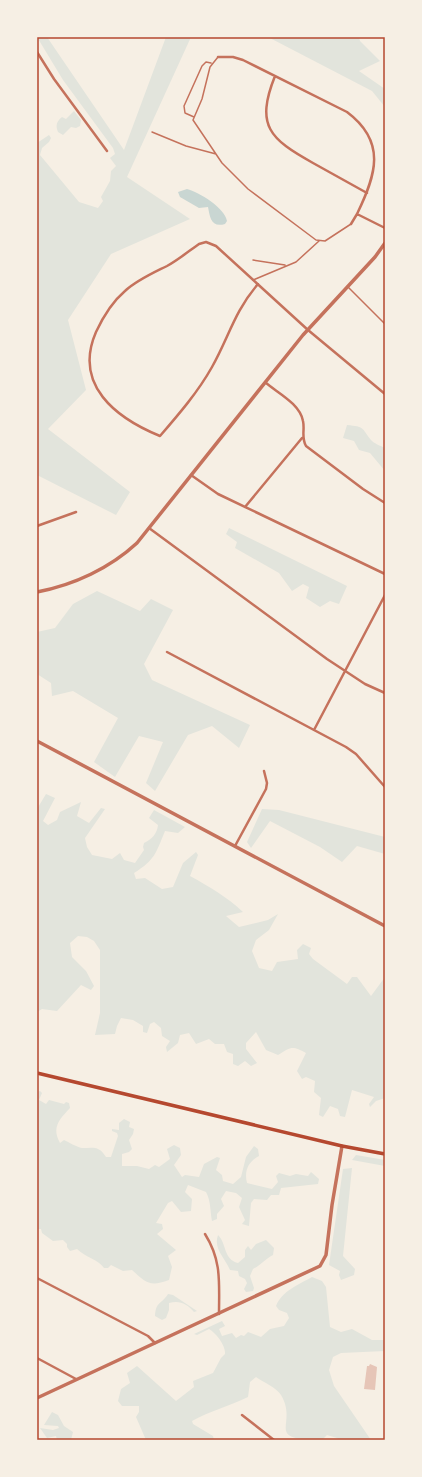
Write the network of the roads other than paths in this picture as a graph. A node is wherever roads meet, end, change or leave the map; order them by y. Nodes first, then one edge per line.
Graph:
1 (37, 52) edge
2 (218, 57) joint
3 (212, 63) junction
4 (274, 76) junction
5 (194, 117) junction
6 (152, 132) dead end
7 (107, 151) dead end
8 (216, 154) junction
9 (367, 193) junction
10 (356, 214) junction
11 (351, 224) joint
12 (385, 228) edge
13 (319, 241) junction
14 (385, 243) edge
15 (253, 260) dead end
16 (287, 265) junction
17 (253, 280) junction
18 (258, 284) junction
19 (347, 287) junction
20 (385, 324) edge
21 (308, 330) junction
22 (266, 383) junction
23 (385, 394) edge
24 (302, 438) junction
25 (192, 475) junction
26 (385, 503) edge
27 (245, 507) junction
28 (76, 512) dead end
29 (37, 526) edge
30 (149, 528) junction
31 (385, 574) edge
32 (37, 592) edge
33 (385, 595) edge
34 (167, 652) dead end
35 (345, 672) junction
36 (385, 693) edge
37 (314, 730) junction
38 (37, 741) edge
39 (264, 771) dead end
40 (385, 786) edge
41 (235, 846) junction
42 (385, 926) edge
43 (37, 1073) edge
44 (342, 1146) junction
45 (385, 1154) edge
46 (205, 1234) dead end
47 (37, 1278) edge
48 (219, 1314) junction
49 (155, 1343) junction
50 (37, 1358) edge
51 (76, 1379) junction
52 (37, 1398) edge
53 (242, 1415) dead end
54 (274, 1440) edge

1 - 7 street
2 - 3 lane
2 - 4 street
3 - 5 lane
3 - 5 lane
4 - 9 street
4 - 9 street
5 - 8 lane
6 - 8 lane
8 - 13 lane
9 - 10 street
10 - 11 street
10 - 12 street
11 - 13 lane
13 - 16 lane
14 - 19 street
15 - 16 lane
16 - 17 lane
17 - 18 street
17 - 18 street
18 - 21 street
19 - 20 lane
19 - 21 street
21 - 22 street
21 - 23 street
22 - 24 street
22 - 25 street
24 - 26 street
24 - 27 street
25 - 27 street
25 - 30 street
27 - 31 street
28 - 29 street
30 - 32 street
30 - 35 street
33 - 35 street
34 - 37 street
35 - 36 street
35 - 37 street
37 - 40 street
38 - 41 street
39 - 41 street
41 - 42 street
43 - 44 main road
44 - 45 main road
44 - 48 street
46 - 48 street
47 - 49 street
48 - 49 street
49 - 51 street
50 - 51 street
51 - 52 street
53 - 54 street

